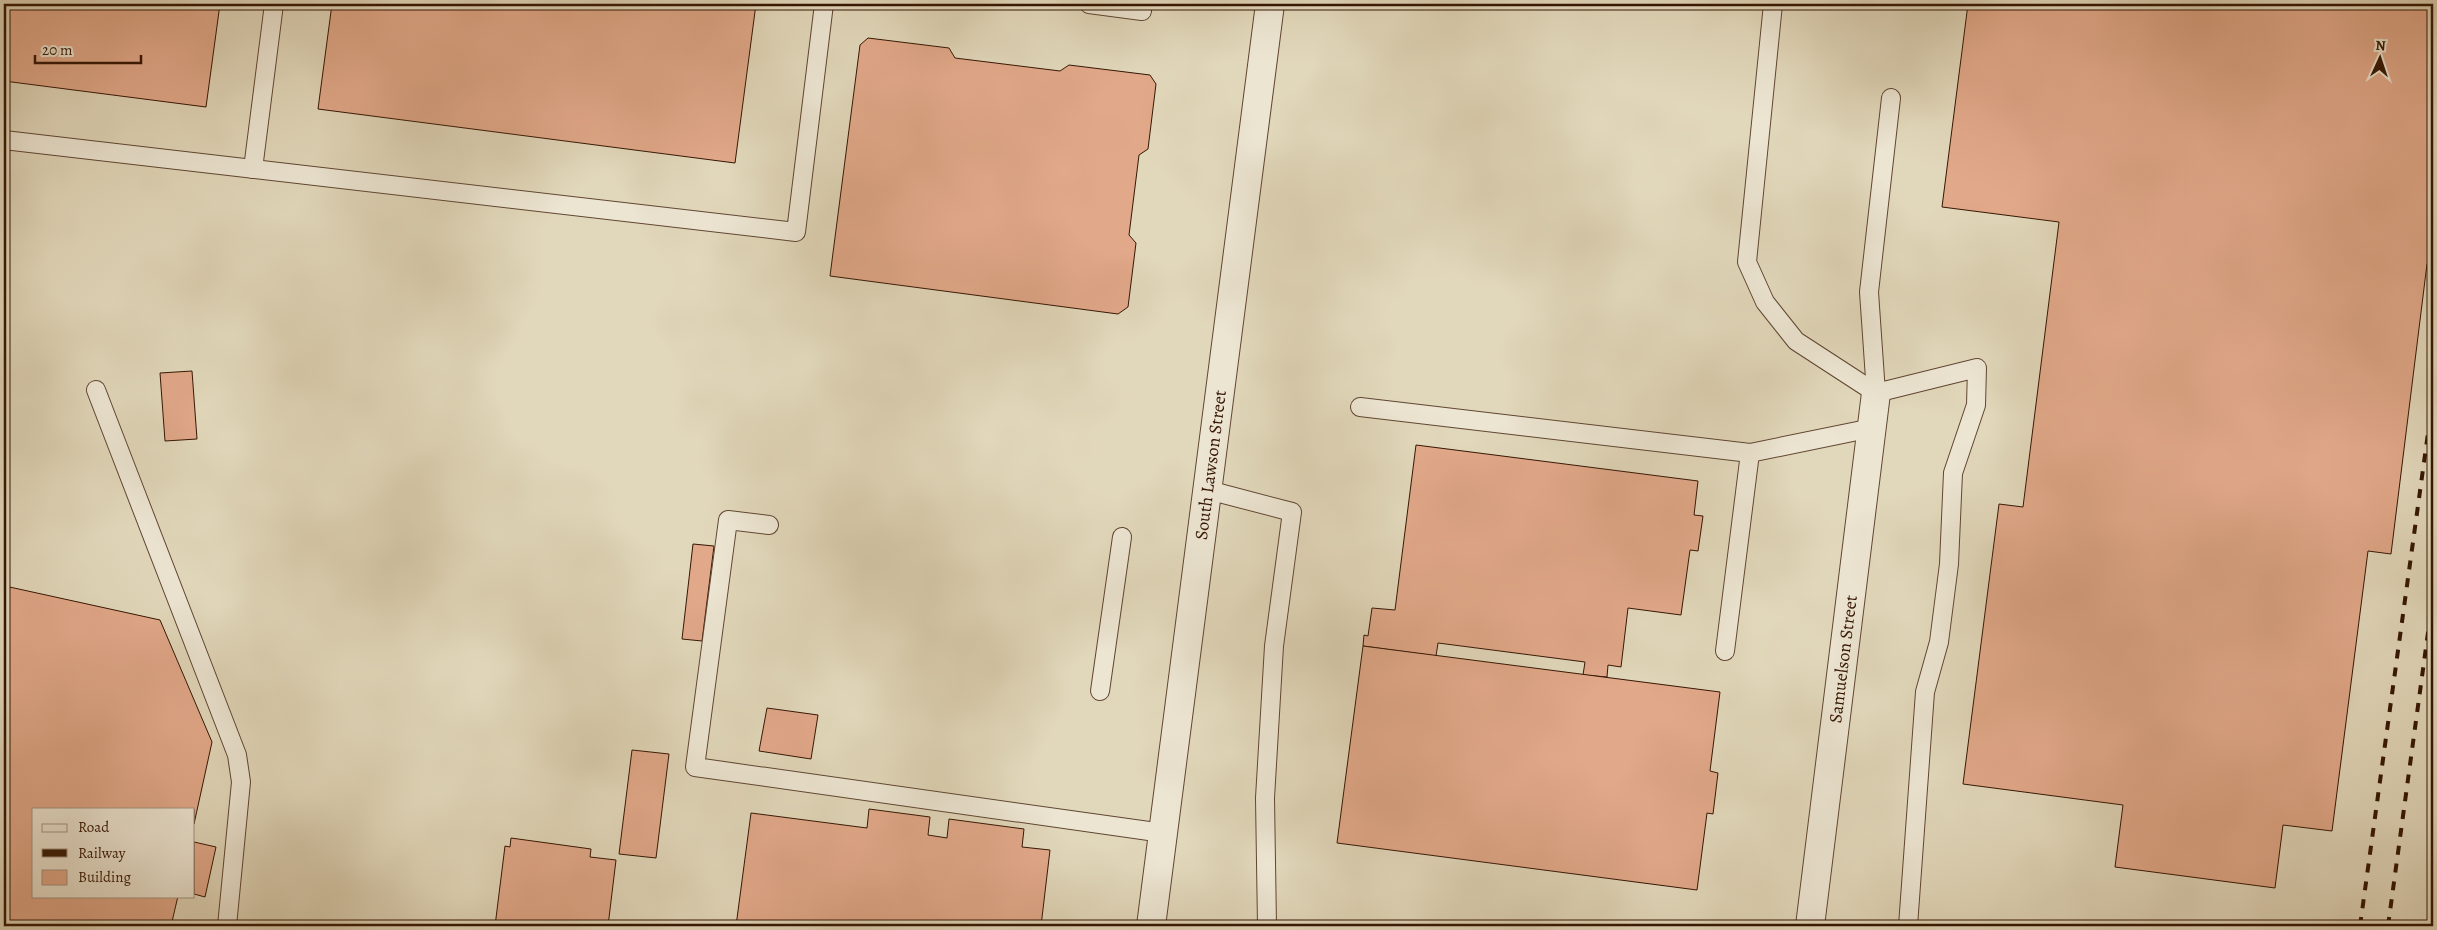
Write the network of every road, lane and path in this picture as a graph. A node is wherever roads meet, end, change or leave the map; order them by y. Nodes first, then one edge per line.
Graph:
1 (274, 4) edge
2 (824, 4) edge
3 (1089, 4) edge
4 (1270, 4) edge
5 (1773, 4) edge
6 (1142, 11) dead end
7 (1890, 98) dead end
8 (4, 140) edge
9 (253, 169) junction
10 (96, 390) dead end
11 (1876, 393) junction
12 (1360, 407) dead end
13 (1872, 428) junction
14 (1750, 453) junction
15 (1208, 490) junction
16 (769, 525) dead end
17 (1122, 537) dead end
18 (1725, 651) dead end
19 (1100, 691) dead end
20 (1163, 833) junction
21 (227, 926) edge
22 (1151, 926) edge
23 (1268, 926) edge
24 (1810, 926) edge
25 (1908, 926) edge

1 - 9 lane
2 - 9 lane
3 - 6 lane
4 - 15 street, South Lawson Street
5 - 11 lane
7 - 11 lane
8 - 9 lane
10 - 21 lane
11 - 13 street, Samuelson Street
11 - 25 lane
12 - 14 lane
13 - 14 lane
13 - 24 street, Samuelson Street
14 - 18 lane
15 - 20 street, South Lawson Street
15 - 23 lane
16 - 20 lane
17 - 19 lane
20 - 22 street, South Lawson Street

